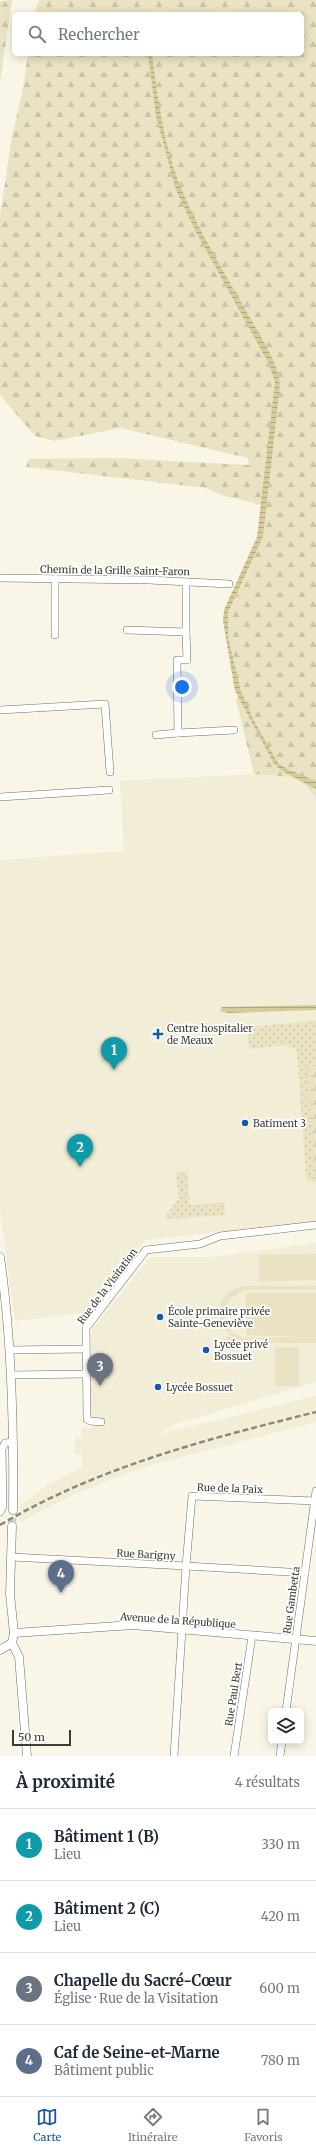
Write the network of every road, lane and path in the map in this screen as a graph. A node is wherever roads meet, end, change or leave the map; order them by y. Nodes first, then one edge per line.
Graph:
1 (0, 578) edge
2 (55, 578) junction
3 (186, 582) junction
4 (229, 584) dead end
5 (127, 630) dead end
6 (186, 632) junction
7 (54, 636) dead end
8 (0, 710) edge
9 (234, 730) dead end
10 (178, 733) junction
11 (156, 735) dead end
12 (110, 772) dead end
13 (109, 790) dead end
14 (0, 797) edge
15 (316, 1225) edge
16 (0, 1257) edge
17 (85, 1349) junction
18 (10, 1350) junction
19 (86, 1374) junction
20 (11, 1375) junction
21 (101, 1422) dead end
22 (13, 1442) junction
23 (316, 1491) edge
24 (315, 1501) junction
25 (13, 1510) tunnel mouth
26 (0, 1512) edge
27 (12, 1526) tunnel mouth
28 (11, 1557) junction
29 (186, 1566) junction
30 (305, 1573) junction
31 (182, 1629) junction
32 (14, 1633) junction
33 (252, 1636) junction
34 (295, 1639) junction
35 (316, 1641) edge
36 (12, 1643) junction
37 (0, 1650) edge
38 (286, 1708) edge
39 (282, 1744) edge
40 (27, 1756) edge
41 (174, 1756) edge
42 (234, 1756) edge
43 (280, 1756) edge

1 - 2 street, Chemin de la Grille Saint-Faron
2 - 3 street, Chemin de la Grille Saint-Faron
2 - 7 street
3 - 4 street, Chemin de la Grille Saint-Faron
3 - 6 street
5 - 6 street
6 - 10 street
8 - 12 street
9 - 10 street
10 - 11 street
13 - 14 street
15 - 17 street, Rue de la Visitation
16 - 18 street
17 - 18 street
17 - 19 street, Rue de la Visitation
18 - 20 street
19 - 20 street
19 - 21 street, Rue de la Visitation
20 - 22 street
22 - 25 street
22 - 26 street
23 - 24 street, Rue Gambetta
24 - 29 street, Rue de la Paix
24 - 30 street, Rue Gambetta
27 - 28 street
28 - 29 street, Rue Barigny
28 - 32 street
29 - 30 street
29 - 31 street, Rue Barigny
30 - 34 street, Rue Gambetta
31 - 32 street, Avenue de la République
31 - 33 street, Avenue de la République
31 - 41 street, Rue Barigny
32 - 36 street
33 - 34 street, Avenue de la République
33 - 42 street, Rue Paul Bert
34 - 35 street, Avenue de la République
34 - 38 street, Rue Gambetta
36 - 37 street
36 - 40 street
39 - 43 street

